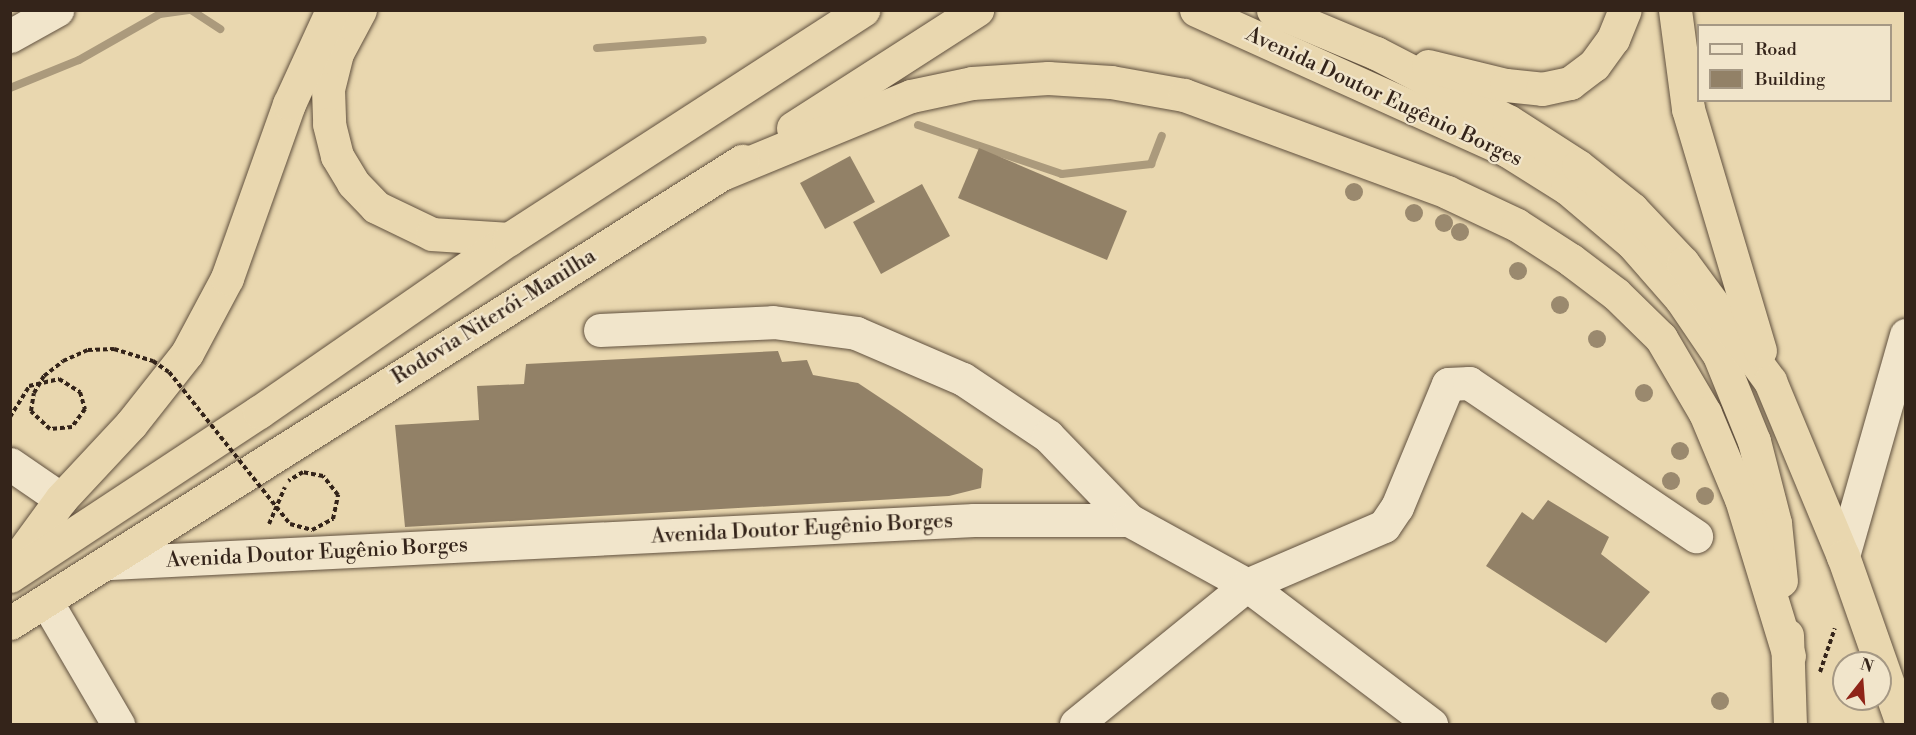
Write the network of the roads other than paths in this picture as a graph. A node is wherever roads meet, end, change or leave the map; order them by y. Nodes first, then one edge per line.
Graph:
1 (57, 10) edge
2 (332, 10) edge
3 (360, 10) edge
4 (862, 10) edge
5 (977, 10) edge
6 (1273, 10) edge
7 (1625, 10) edge
8 (1675, 10) edge
9 (1199, 12) edge
10 (10, 36) edge
11 (1376, 54) junction
12 (724, 173) junction
13 (509, 239) junction
14 (600, 330) dead end
15 (1905, 335) edge
16 (1770, 381) junction
17 (10, 464) edge
18 (61, 499) junction
19 (1129, 520) junction
20 (1696, 536) dead end
21 (1843, 556) junction
22 (110, 563) junction
23 (10, 567) edge
24 (10, 576) edge
25 (1247, 585) junction
26 (46, 601) junction
27 (10, 623) edge
28 (1789, 656) junction
29 (118, 724) edge
30 (1076, 724) edge
31 (1431, 724) edge
32 (1790, 724) edge
33 (1902, 724) edge

1 - 10 street
2 - 18 highway
3 - 13 highway
4 - 13 highway
5 - 12 highway, Rodovia Niterói-Manilha
6 - 11 highway, Avenida Doutor Eugênio Borges
7 - 11 highway
8 - 16 highway
9 - 28 highway, Avenida Doutor Eugênio Borges
11 - 16 highway, Avenida Doutor Eugênio Borges
12 - 22 highway, Rodovia Niterói-Manilha
12 - 28 highway
13 - 24 highway
14 - 19 street
15 - 21 street
16 - 21 highway, Avenida Doutor Eugênio Borges
17 - 18 street
18 - 23 highway
19 - 22 street, Avenida Doutor Eugênio Borges
19 - 25 street, Avenida Doutor Eugênio Borges
20 - 25 street
21 - 33 highway, Avenida Doutor Eugênio Borges
22 - 26 highway, Rodovia Niterói-Manilha
25 - 30 street
25 - 31 street, Avenida Doutor Eugênio Borges
26 - 27 highway, Rodovia Niterói-Manilha
26 - 29 street
28 - 32 highway, Avenida Doutor Eugênio Borges

